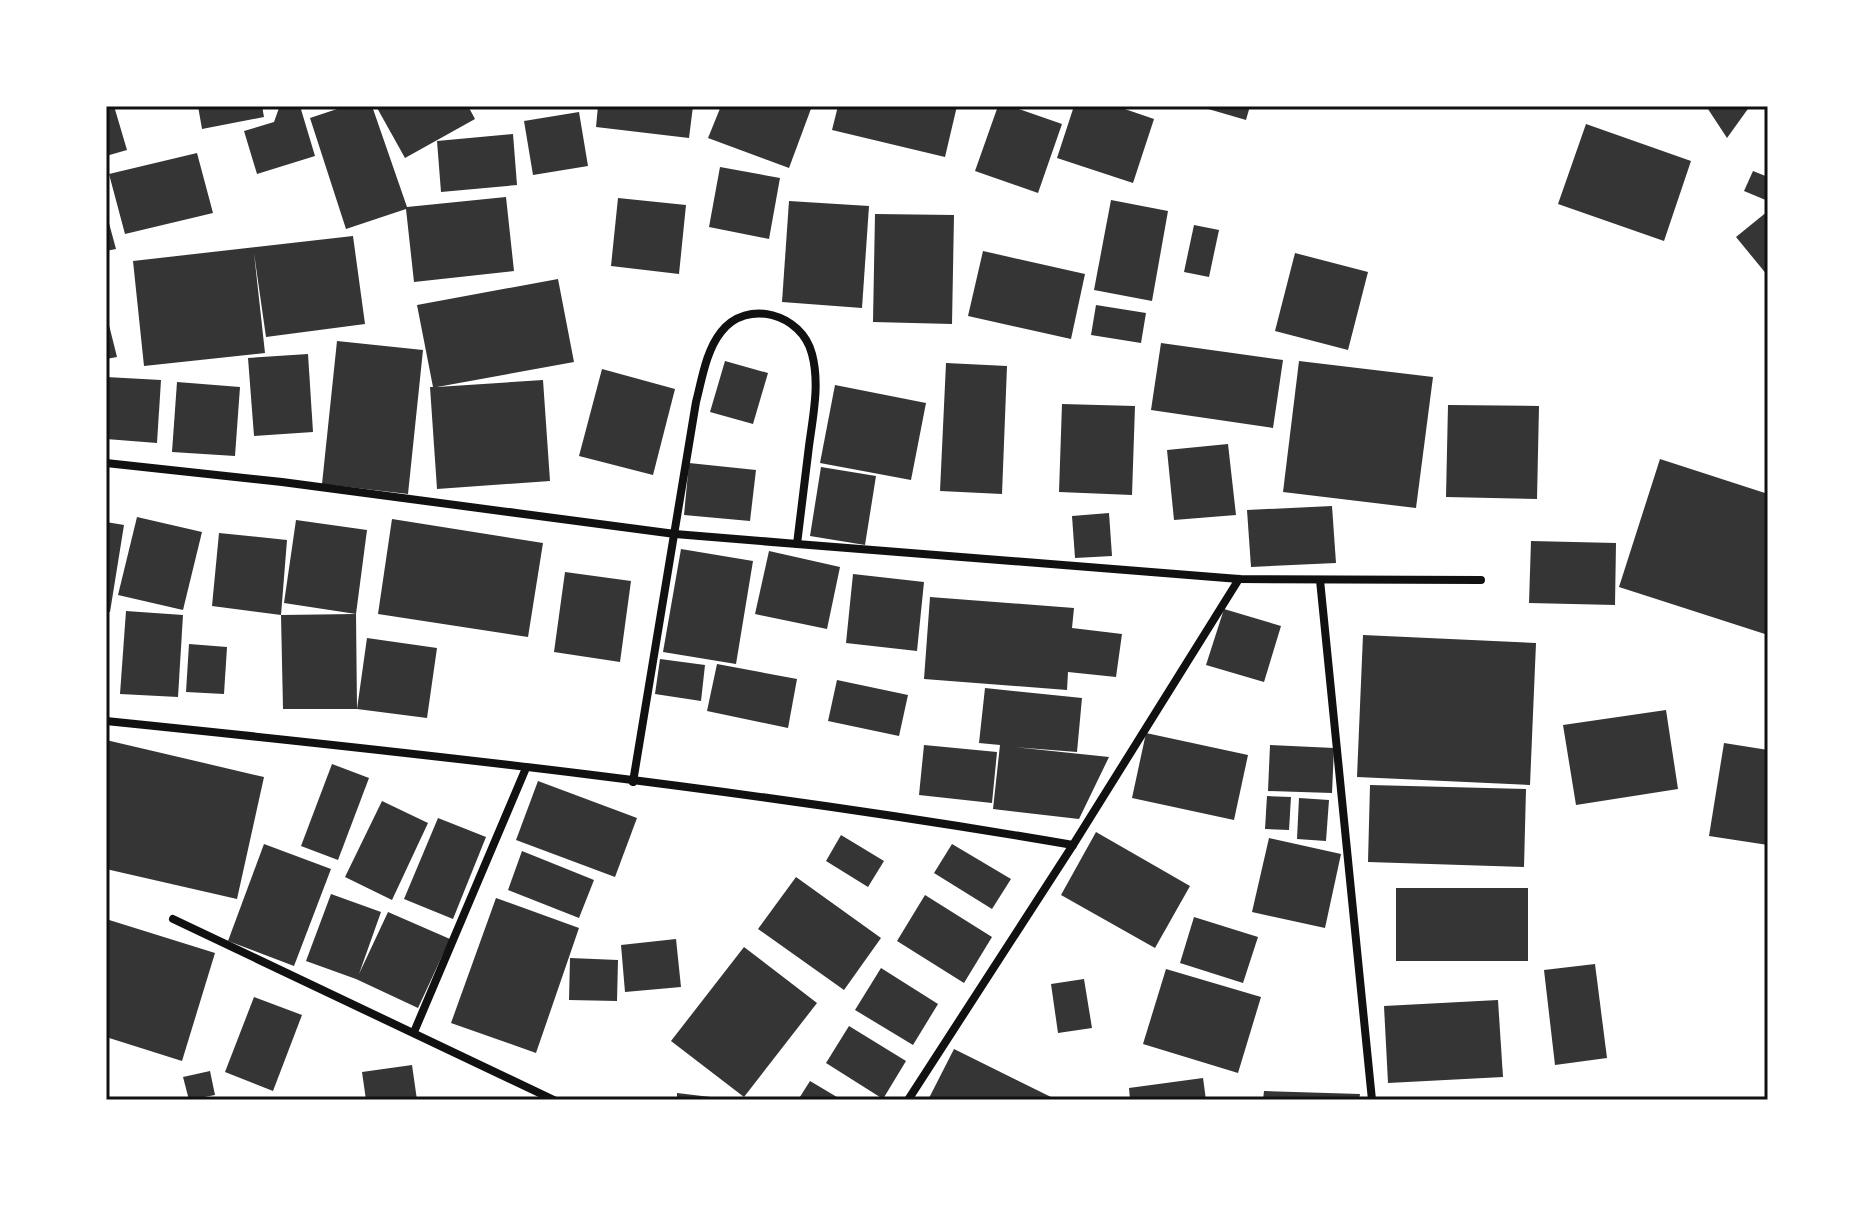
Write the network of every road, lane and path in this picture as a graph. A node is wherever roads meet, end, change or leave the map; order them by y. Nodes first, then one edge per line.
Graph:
1 (106, 463) edge
2 (675, 534) junction
3 (797, 544) junction
4 (1239, 579) junction
5 (1320, 580) junction
6 (1481, 580) dead end
7 (106, 721) edge
8 (526, 768) junction
9 (633, 782) junction
10 (1073, 845) junction
11 (173, 919) dead end
12 (414, 1032) junction
13 (554, 1100) edge
14 (908, 1100) edge
15 (1372, 1100) edge

1 - 2 street
2 - 3 street
2 - 3 street
2 - 9 street
3 - 4 street
4 - 5 street
4 - 10 street
5 - 6 street
5 - 15 street
7 - 8 street
8 - 9 street
8 - 12 street
9 - 10 street
10 - 14 street
11 - 12 street
12 - 13 street

